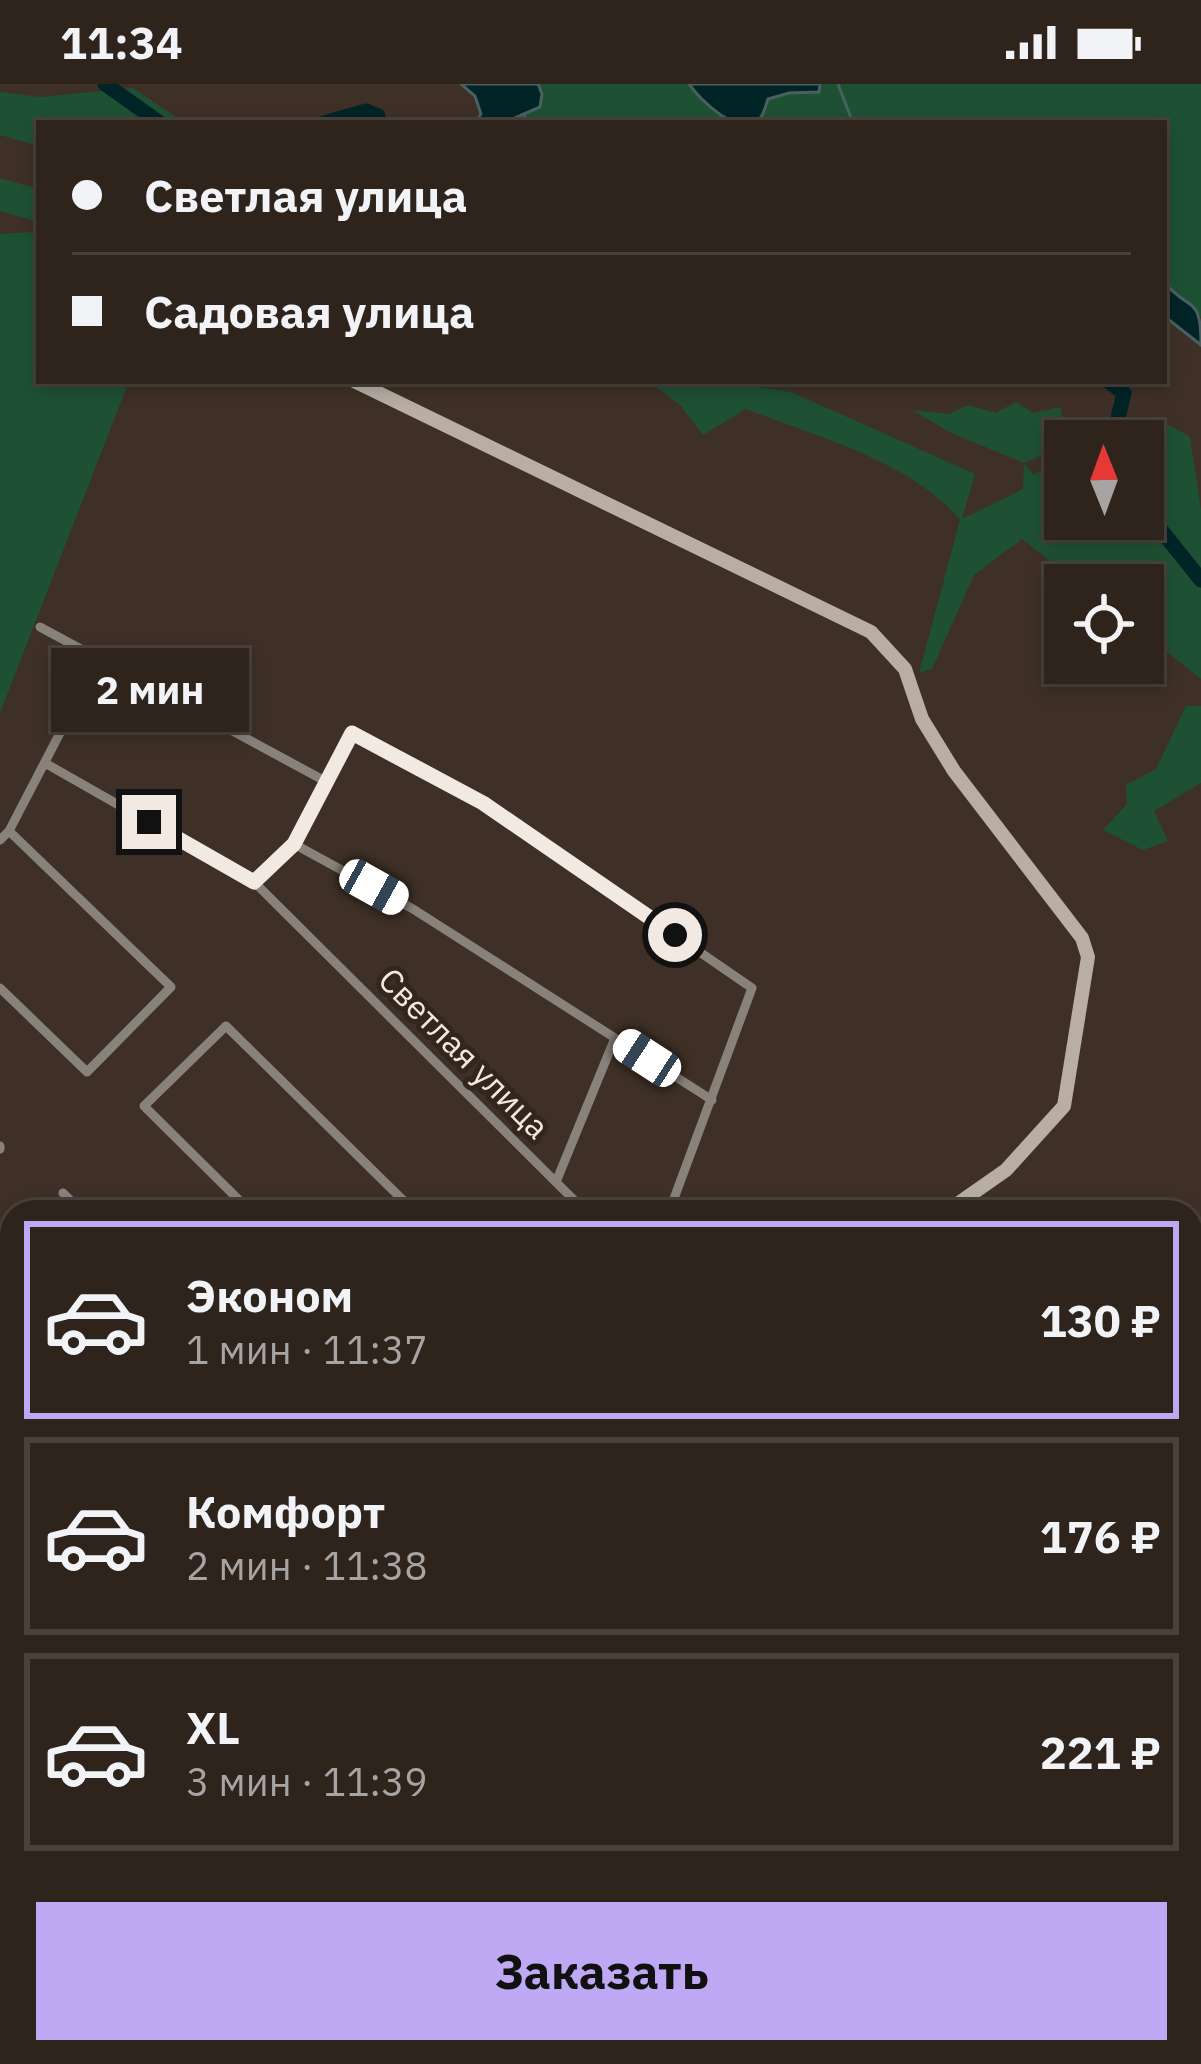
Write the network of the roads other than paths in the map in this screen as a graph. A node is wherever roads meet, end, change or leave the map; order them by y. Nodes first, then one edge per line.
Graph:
1 (360, 384) edge
2 (40, 628) dead end
3 (99, 658) junction
4 (45, 763) junction
5 (326, 781) junction
6 (9, 831) junction
7 (0, 841) edge
8 (294, 844) junction
9 (254, 882) junction
10 (0, 988) edge
11 (615, 1037) junction
12 (712, 1100) junction
13 (556, 1182) junction
14 (63, 1193) dead end
15 (70, 1200) edge
16 (238, 1200) edge
17 (403, 1200) edge
18 (574, 1200) edge
19 (674, 1200) edge
20 (963, 1200) edge

1 - 20 street
2 - 3 street
3 - 4 street
3 - 5 street
4 - 6 street
4 - 9 street, Светлая улица
5 - 8 street
5 - 12 street
6 - 7 street
6 - 10 street
8 - 9 street
8 - 11 street
9 - 13 street, Светлая улица
11 - 12 street
11 - 13 street
12 - 19 street
13 - 18 street, Светлая улица
14 - 15 street
16 - 17 street

